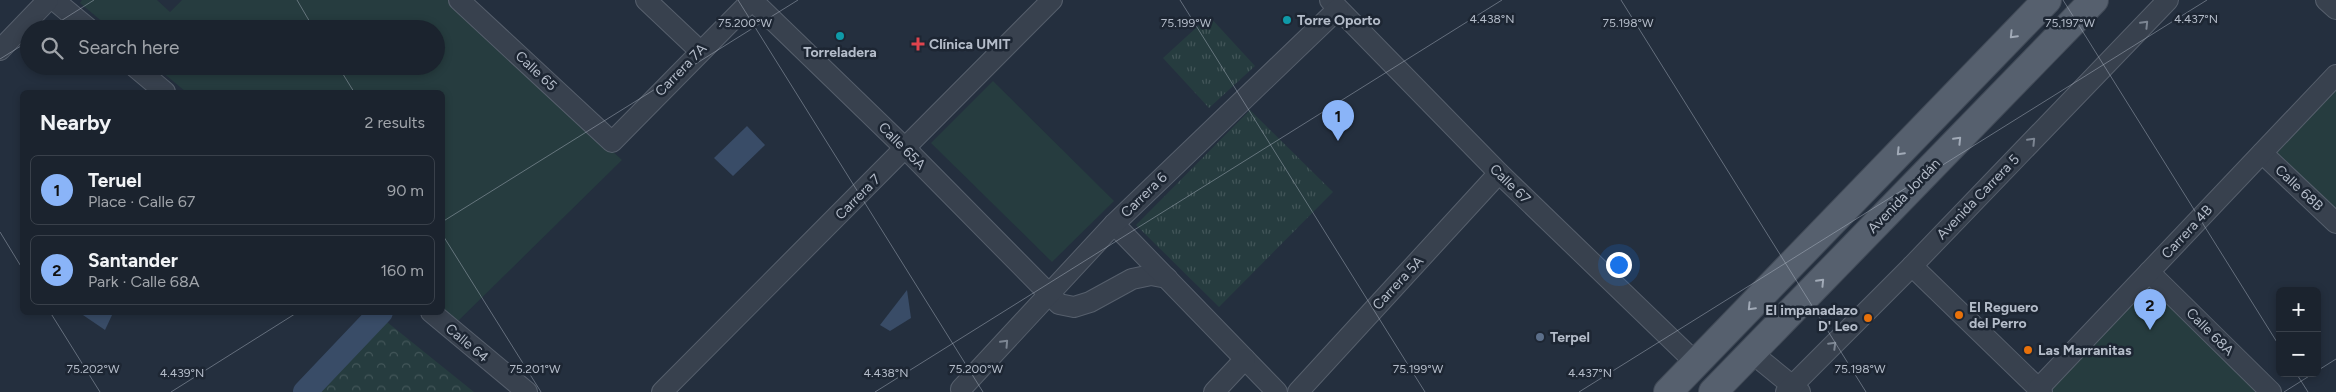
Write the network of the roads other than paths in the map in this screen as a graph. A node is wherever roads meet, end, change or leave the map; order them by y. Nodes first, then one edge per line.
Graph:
1 (48, 0) edge
2 (54, 0) edge
3 (459, 0) edge
4 (646, 0) edge
5 (752, 0) edge
6 (1052, 0) edge
7 (2047, 0) edge
8 (2094, 0) edge
9 (2168, 0) edge
10 (2326, 0) edge
11 (1334, 4) edge
12 (2336, 9) edge
13 (29, 20) edge
14 (77, 20) edge
15 (20, 29) edge
16 (0, 50) edge
17 (700, 51) junction
18 (145, 75) edge
19 (2336, 75) edge
20 (163, 90) edge
21 (612, 142) joint
22 (906, 149) junction
23 (2262, 153) junction
24 (1499, 173) junction
25 (2336, 223) edge
26 (1114, 224) junction
27 (1912, 266) junction
28 (2149, 272) junction
29 (1167, 278) junction
30 (1050, 294) junction
31 (435, 315) edge
32 (1752, 353) junction
33 (1246, 360) junction
34 (1696, 363) junction
35 (1793, 390) edge
36 (2040, 390) edge
37 (2264, 390) edge
38 (526, 392) edge
39 (662, 392) edge
40 (962, 392) edge
41 (1214, 392) edge
42 (1278, 392) edge
43 (1298, 392) edge
44 (1668, 392) edge
45 (1713, 392) edge

1 - 13 street
2 - 14 street
3 - 21 street, Calle 65
4 - 17 street
5 - 17 street, Carrera 7A
5 - 22 street, Calle 65A
6 - 22 street, Carrera 7
7 -> 34 main road
32 -> 8 main road, Avenida Jordán
27 -> 9 street, Avenida Carrera 5
10 - 12 street
11 - 24 street, Calle 67
11 - 26 street, Carrera 6
15 - 16 street
17 - 21 street, Carrera 7A
18 - 20 street
19 - 23 street, Carrera 4B
22 - 30 street, Calle 65A
22 - 39 street, Carrera 7
23 - 25 street, Calle 68B
23 - 28 street, Carrera 4B
24 - 34 street, Calle 67
24 - 43 street, Carrera 5A
26 - 29 street
26 - 30 street, Carrera 6
35 -> 27 street, Avenida Carrera 5
27 - 36 street
28 - 36 street, Carrera 4B
28 - 37 street, Calle 68A
29 - 30 street, Calle 65A
29 - 33 street
40 -> 30 street, Carrera 6
31 - 38 street, Calle 64
32 - 35 street
32 - 45 main road, Avenida Jordán
33 - 41 street
33 - 42 street
34 - 44 main road

